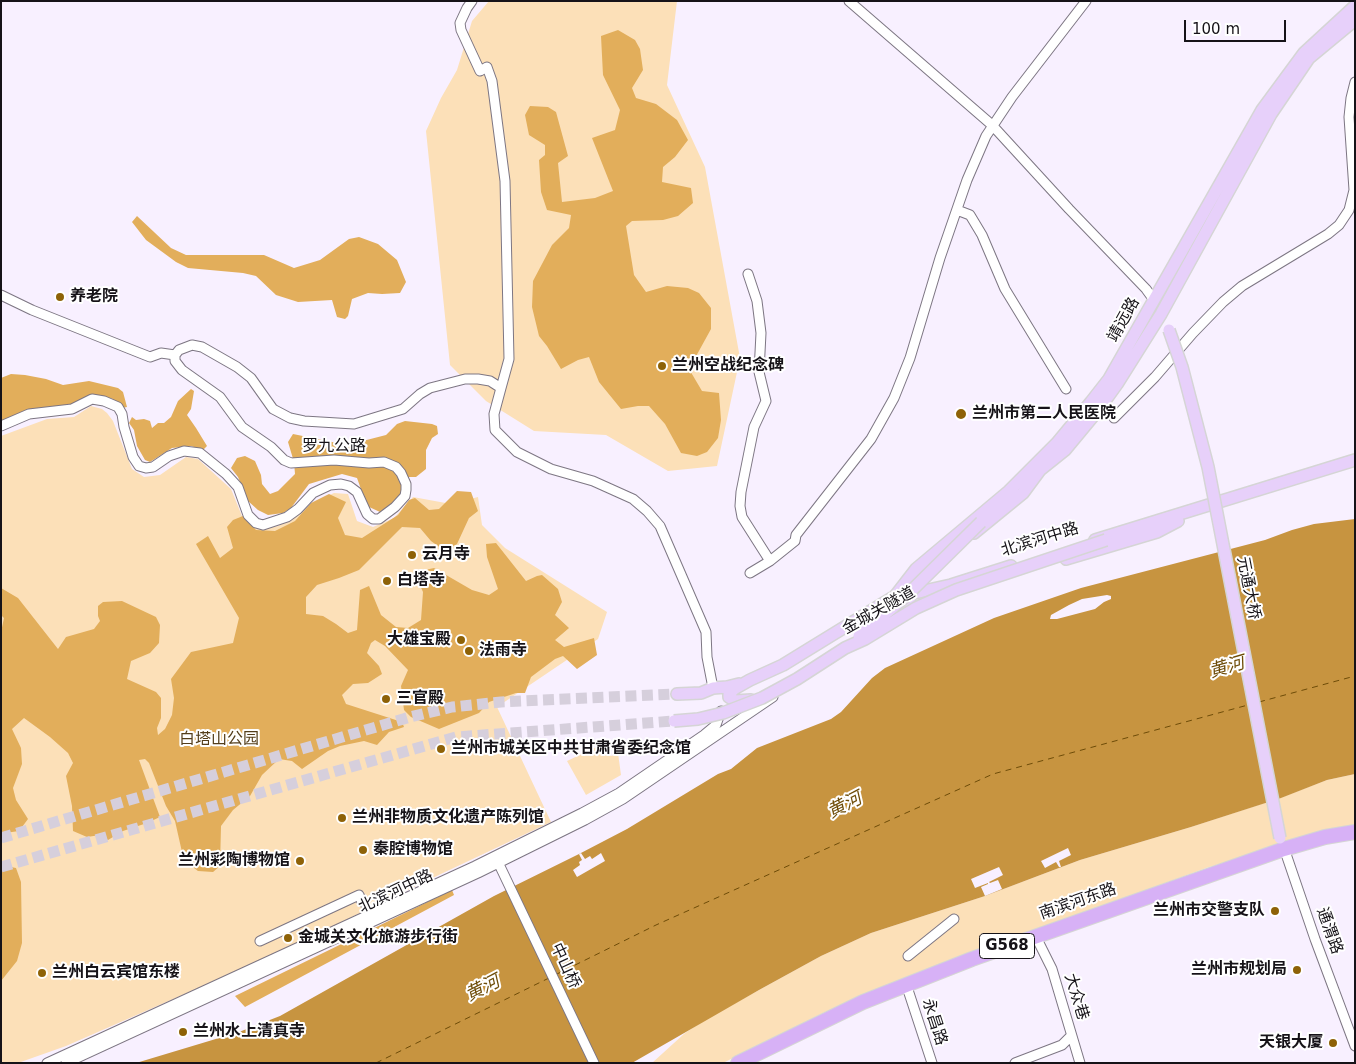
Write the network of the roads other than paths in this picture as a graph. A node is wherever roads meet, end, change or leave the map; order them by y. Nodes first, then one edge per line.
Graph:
1 (472, 1) edge
2 (849, 1) edge
3 (1086, 1) edge
4 (1355, 6) edge
5 (1355, 20) edge
6 (1355, 82) edge
7 (992, 125) junction
8 (957, 210) junction
9 (748, 274) dead end
10 (1, 295) edge
11 (1154, 300) junction
12 (1161, 314) junction
13 (175, 355) junction
14 (502, 388) junction
15 (1066, 389) dead end
16 (1114, 418) dead end
17 (1, 426) edge
18 (1355, 460) edge
19 (1355, 467) edge
20 (1040, 470) junction
21 (1178, 521) junction
22 (770, 561) junction
23 (750, 573) dead end
24 (911, 593) junction
25 (892, 598) junction
26 (895, 619) junction
27 (844, 648) junction
28 (750, 680) junction
29 (713, 688) junction
30 (677, 694) tunnel mouth
31 (776, 695) junction
32 (674, 721) tunnel mouth
33 (730, 726) junction
34 (1355, 832) edge
35 (1355, 839) edge
36 (1283, 847) junction
37 (497, 859) junction
38 (362, 902) dead end
39 (954, 919) dead end
40 (260, 941) dead end
41 (1038, 941) junction
42 (908, 956) dead end
43 (908, 990) junction
44 (206, 994) junction
45 (1071, 1036) junction
46 (1355, 1046) edge
47 (47, 1063) edge
48 (66, 1063) edge
49 (594, 1063) edge
50 (738, 1063) edge
51 (753, 1063) edge
52 (932, 1063) edge
53 (1015, 1063) edge
54 (1080, 1063) edge

1 - 14 street
2 - 7 street
3 - 7 street
4 - 11 main road, 靖远路
5 - 12 main road, 靖远路
6 - 16 street
7 - 8 street
7 - 11 street
8 - 15 street
8 - 22 street
9 - 22 street
10 - 13 street
11 - 12 main road, 元通大桥
11 - 25 main road, 靖远路
12 - 20 main road, 靖远路
12 - 36 main road, 元通大桥, bridge
13 - 14 street, 罗九公路
13 - 17 street, 罗九公路
14 - 29 street
18 - 24 main road, 北滨河中路
19 - 21 main road
20 - 24 main road, 靖远路
20 - 27 main road, bridge
21 - 26 main road
21 - 27 main road, 金城关隧道, bridge
22 - 23 street
24 - 25 main road, 北滨河中路
24 - 26 main road, 靖远路
25 - 26 main road
25 - 28 main road, 北滨河中路
26 - 31 main road
27 - 32 main road, 金城关隧道, bridge
28 - 29 main road
28 - 31 main road
29 - 30 main road
31 - 33 street, 北滨河中路
33 - 37 street, 北滨河中路
33 - 37 street, 北滨河中路
34 - 36 highway, 南滨河东路 / G568
35 - 36 highway, 南滨河东路 / G568
36 - 41 highway, 南滨河东路 / G568
36 - 46 street, 通渭路
36 - 50 highway, 南滨河东路 / G568
37 - 44 street, 北滨河中路
37 - 49 street, 中山桥
38 - 40 street
39 - 42 street
41 - 43 highway, 南滨河东路 / G568
41 - 45 street, 大众巷
43 - 51 highway, 南滨河东路 / G568
43 - 52 street, 永昌路
44 - 47 street, 北滨河中路
44 - 48 street, 北滨河中路
45 - 53 street
45 - 54 street, 大众巷

